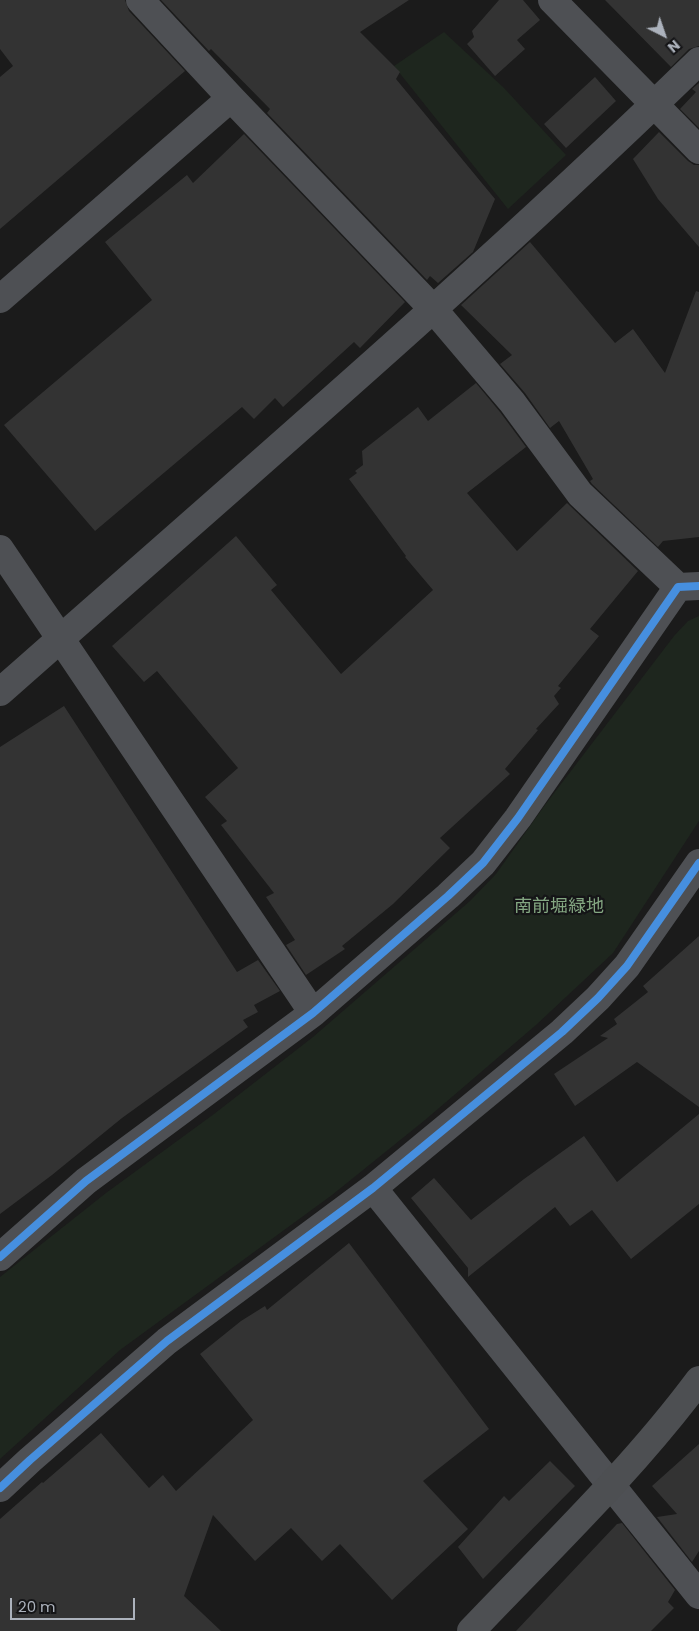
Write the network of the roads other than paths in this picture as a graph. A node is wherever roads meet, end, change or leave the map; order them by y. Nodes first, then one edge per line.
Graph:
1 (140, 0) edge
2 (552, 0) edge
3 (699, 61) edge
4 (231, 98) junction
5 (654, 105) junction
6 (699, 150) edge
7 (0, 299) edge
8 (434, 310) junction
9 (0, 549) edge
10 (688, 586) edge
11 (60, 639) junction
12 (0, 692) edge
13 (699, 863) edge
14 (313, 1012) junction
15 (373, 1188) junction
16 (0, 1256) edge
17 (699, 1380) edge
18 (611, 1484) junction
19 (0, 1488) edge
20 (699, 1595) edge
21 (471, 1631) edge

1 - 4 street
2 - 5 street
3 - 5 street
4 - 7 street
4 - 8 street
5 - 6 street
5 - 8 street
8 - 10 street
8 - 11 street
9 - 11 street
10 - 14 street
11 - 12 street
11 - 14 street
13 - 15 street
14 - 16 street
15 - 18 street
15 - 19 street
17 - 18 street
18 - 20 street
18 - 21 street

